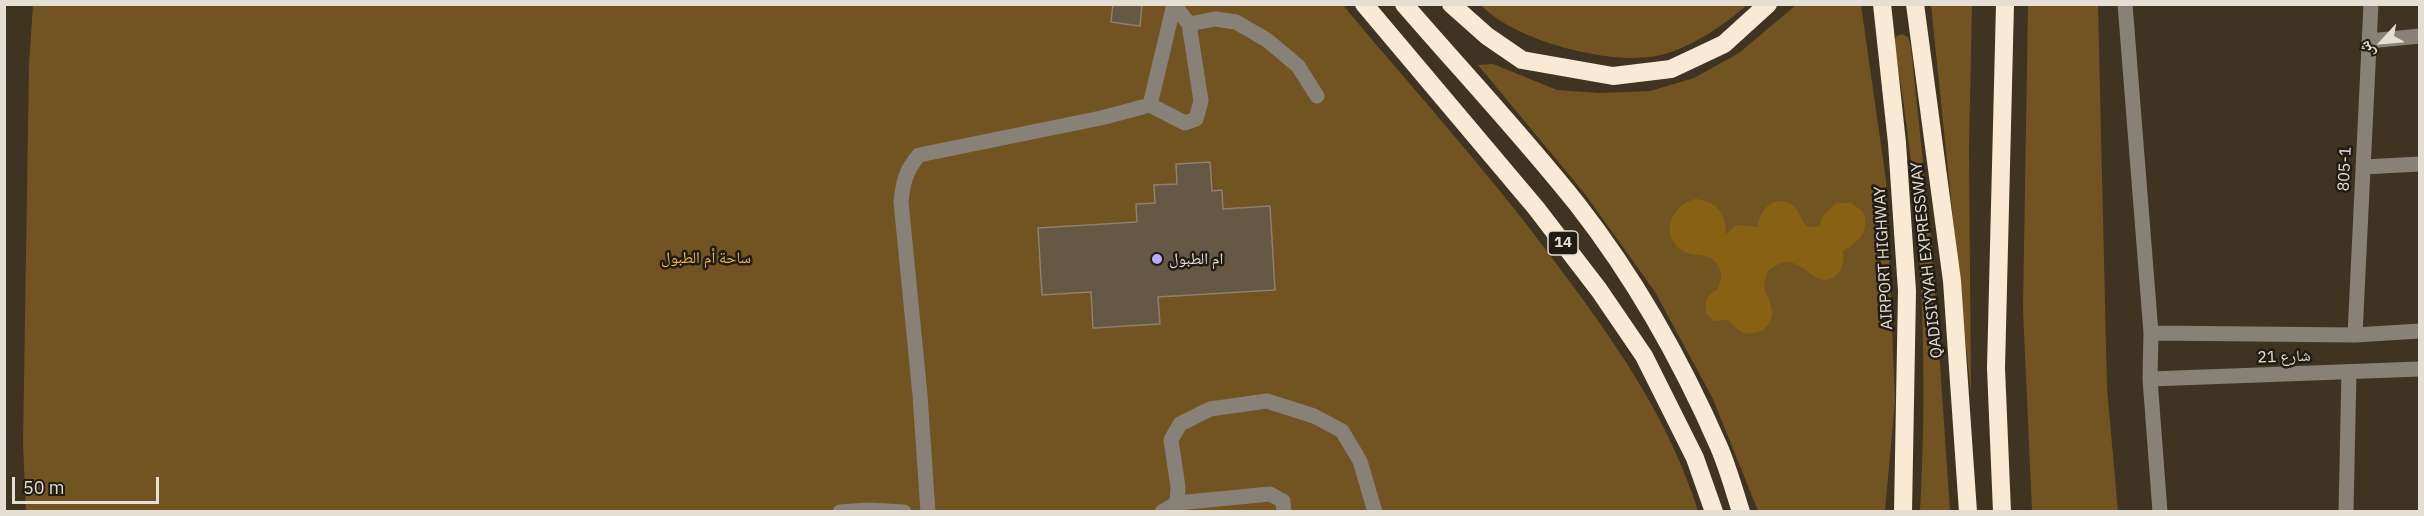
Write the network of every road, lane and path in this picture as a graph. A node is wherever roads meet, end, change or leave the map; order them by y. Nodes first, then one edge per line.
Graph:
1 (1364, 4) edge
2 (1404, 4) edge
3 (1450, 4) edge
4 (1767, 4) edge
5 (1882, 4) edge
6 (1915, 4) edge
7 (2005, 4) edge
8 (2125, 4) edge
9 (2371, 4) edge
10 (1174, 5) edge
11 (1189, 24) junction
12 (2420, 36) edge
13 (2369, 41) junction
14 (1317, 96) dead end
15 (1150, 105) junction
16 (2420, 164) edge
17 (2363, 167) junction
18 (2420, 331) edge
19 (2151, 333) junction
20 (2355, 335) junction
21 (2420, 369) edge
22 (2349, 372) junction
23 (2150, 379) junction
24 (1177, 503) junction
25 (840, 512) edge
26 (904, 512) edge
27 (928, 512) edge
28 (1162, 512) edge
29 (1284, 512) edge
30 (1375, 512) edge
31 (1714, 512) edge
32 (1741, 512) edge
33 (1903, 512) edge
34 (1968, 512) edge
35 (2002, 512) edge
36 (2160, 512) edge
37 (2346, 512) edge

1 - 31 highway, 14
2 - 32 highway, 14
3 - 4 highway
5 - 33 highway, AIRPORT HIGHWAY
6 - 34 highway, QADISIYYAH EXPRESSWAY
7 - 35 highway
8 - 19 street
9 - 13 street, 805-1
10 - 11 street
10 - 15 street
11 - 14 street
11 - 15 street
12 - 13 street
13 - 17 street, 805-1
15 - 27 street
16 - 17 street
17 - 20 street, 805-1
18 - 20 street, شارع 21
19 - 20 street, شارع 21
19 - 23 street
21 - 22 street, شارع 21
22 - 23 street, شارع 21
22 - 37 street
23 - 36 street
24 - 28 street
24 - 29 street
24 - 30 street
25 - 26 street

